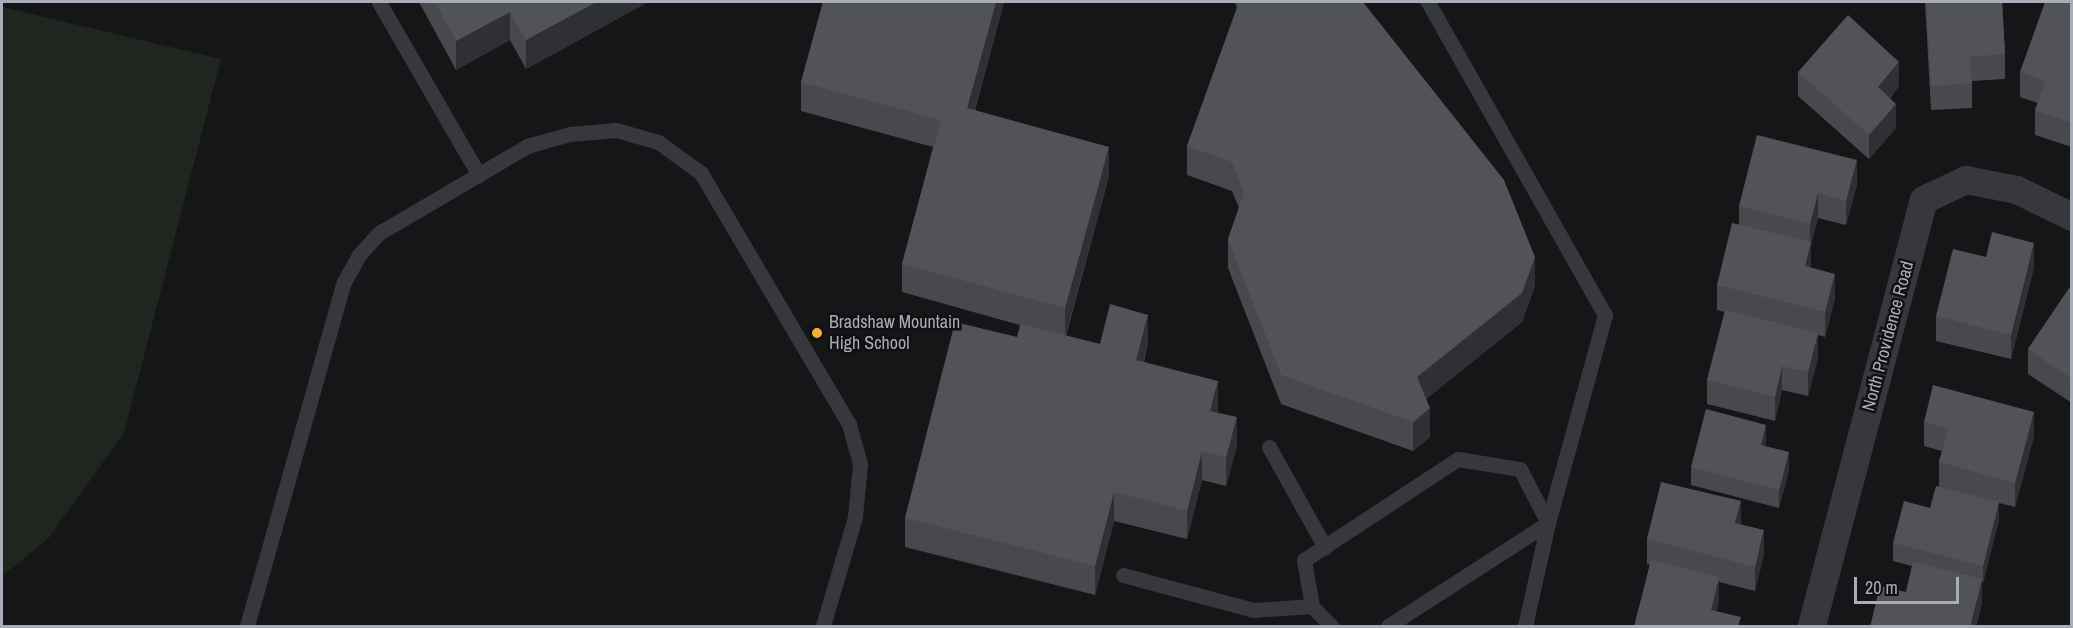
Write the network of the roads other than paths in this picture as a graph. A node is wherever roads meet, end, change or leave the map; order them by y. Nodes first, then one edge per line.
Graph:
1 (380, 2) edge
2 (1428, 2) edge
3 (479, 175) junction
4 (2072, 217) edge
5 (1269, 447) dead end
6 (1548, 523) junction
7 (1325, 547) junction
8 (1123, 576) dead end
9 (1312, 606) junction
10 (247, 627) edge
11 (824, 627) edge
12 (1331, 627) edge
13 (1388, 627) edge
14 (1525, 627) edge
15 (1812, 627) edge

1 - 3 lane
2 - 6 lane
3 - 10 lane
3 - 11 lane
4 - 15 street, North Providence Road
5 - 7 lane
6 - 7 lane
6 - 13 lane
6 - 14 lane
7 - 9 lane
8 - 9 lane
9 - 12 lane

